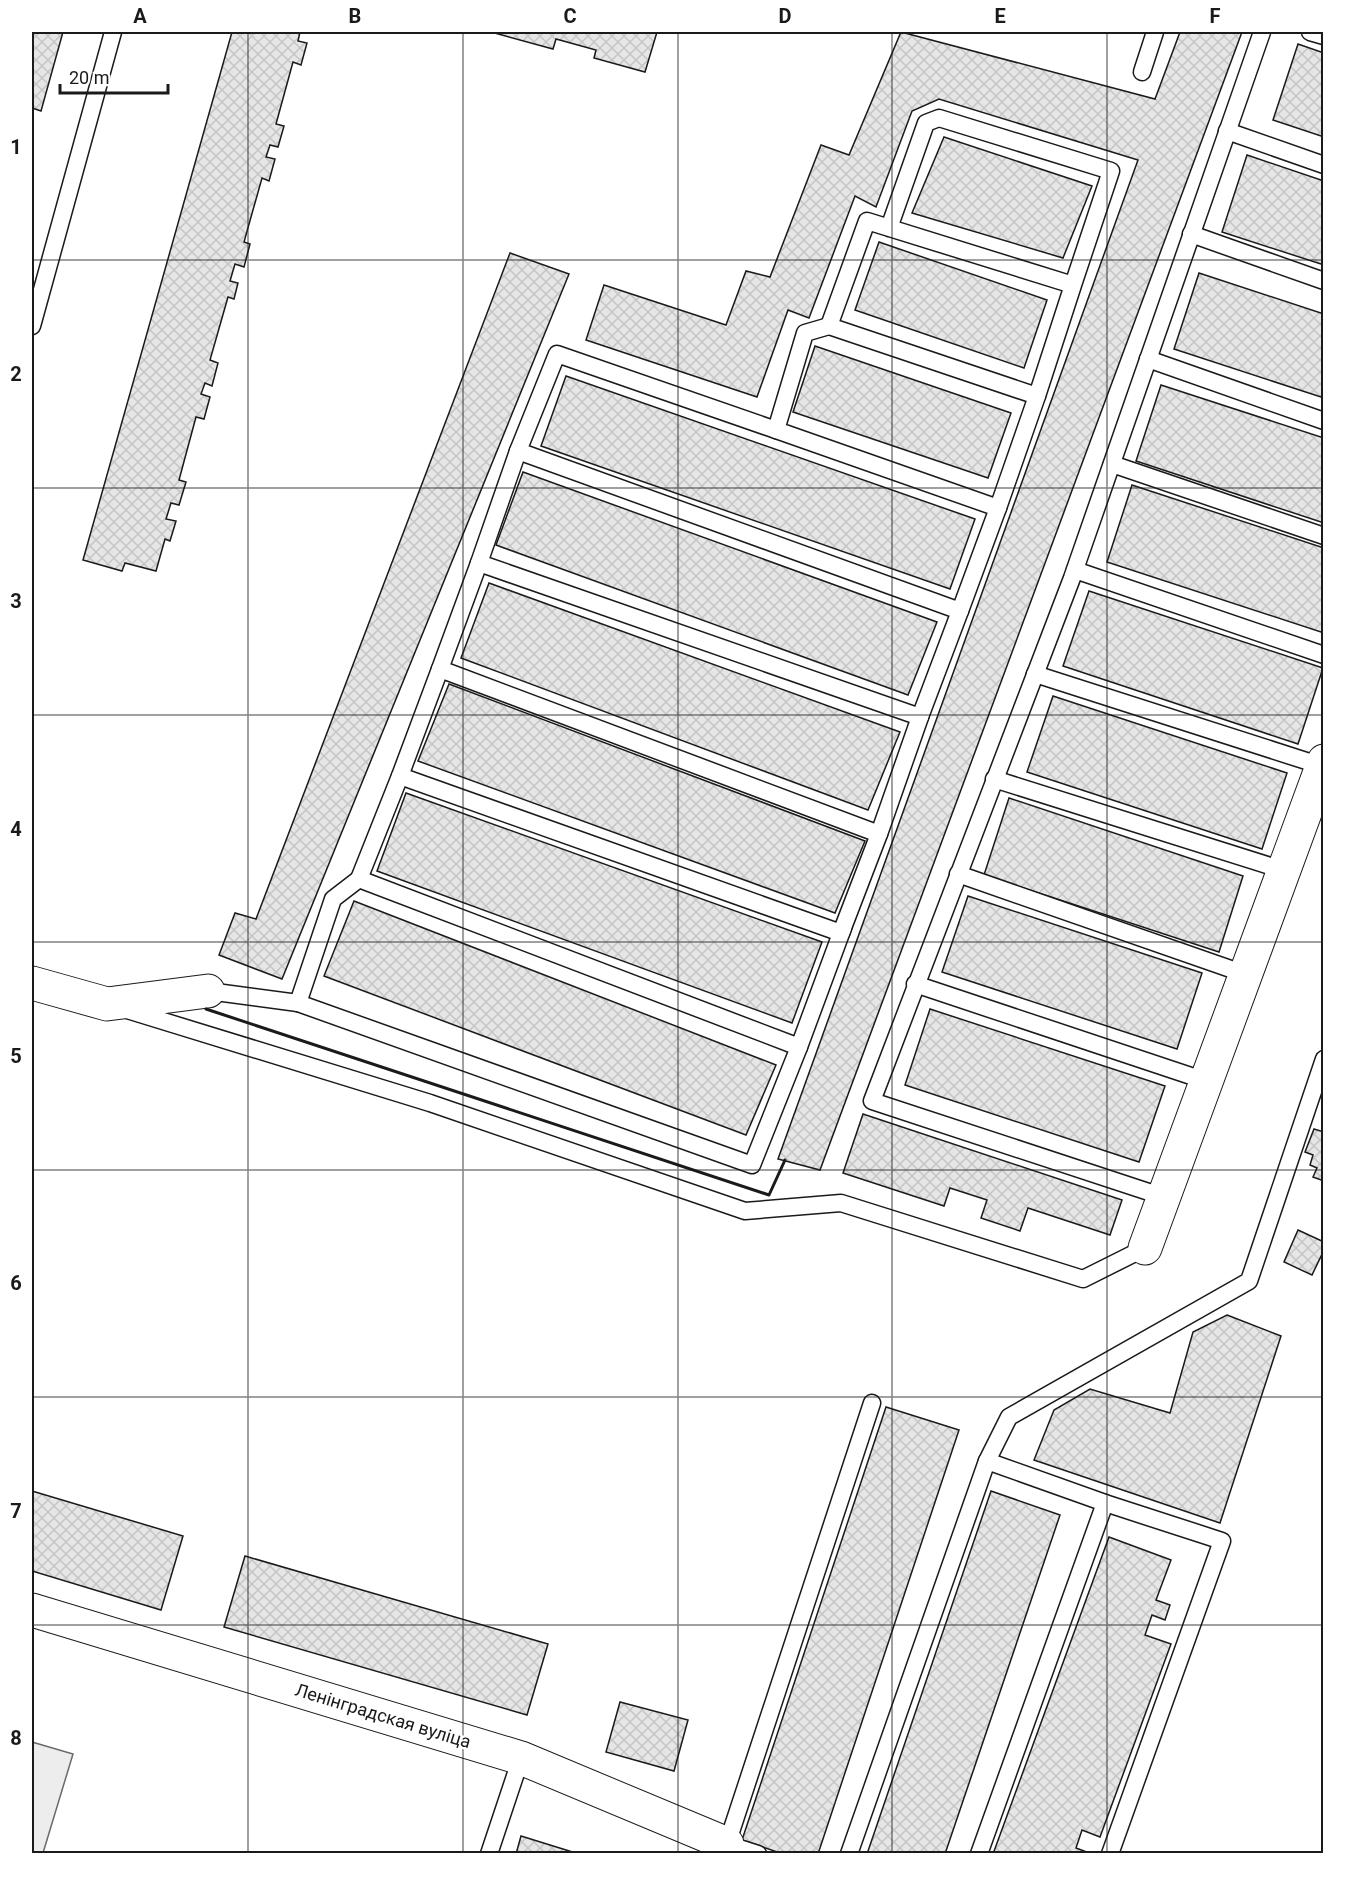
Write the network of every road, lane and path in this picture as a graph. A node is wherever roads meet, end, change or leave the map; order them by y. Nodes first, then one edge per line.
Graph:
1 (113, 32) edge
2 (1155, 32) edge
3 (1262, 32) edge
4 (1310, 32) edge
5 (1323, 36) edge
6 (1142, 72) dead end
7 (1227, 131) junction
8 (1323, 165) edge
9 (889, 228) junction
10 (1191, 234) junction
11 (1323, 281) edge
12 (1073, 285) junction
13 (32, 326) edge
14 (829, 326) junction
15 (1148, 359) junction
16 (1037, 396) junction
17 (1323, 421) edge
18 (776, 430) junction
19 (518, 451) junction
20 (1112, 464) junction
21 (998, 508) junction
22 (1323, 536) edge
23 (479, 563) junction
24 (1075, 570) junction
25 (960, 611) junction
26 (1323, 654) edge
27 (440, 669) junction
28 (1035, 674) junction
29 (920, 717) junction
30 (1323, 764) edge
31 (400, 776) junction
32 (994, 779) junction
33 (879, 834) junction
34 (1283, 870) junction
35 (958, 874) junction
36 (358, 879) junction
37 (843, 928) junction
38 (1245, 974) junction
39 (32, 983) edge
40 (915, 984) junction
41 (208, 991) joint
42 (298, 1003) junction
43 (107, 1004) junction
44 (799, 1047) junction
45 (1323, 1059) edge
46 (1206, 1081) junction
47 (1164, 1197) junction
48 (1145, 1248) joint
49 (872, 1403) dead end
50 (987, 1461) junction
51 (1105, 1503) junction
52 (32, 1610) edge
53 (521, 1758) junction
54 (726, 1844) junction
55 (489, 1854) edge
56 (758, 1854) edge
57 (849, 1854) edge
58 (979, 1854) edge
59 (1110, 1854) edge

1 - 13 lane
2 - 6 lane
3 - 7 lane
4 - 5 lane
7 - 8 lane
7 - 10 lane
9 - 12 lane
9 - 12 lane
9 - 14 lane
10 - 11 lane
10 - 15 lane
12 - 16 lane
14 - 16 lane
14 - 18 lane
15 - 17 lane
15 - 20 lane
16 - 21 lane
18 - 19 lane
18 - 21 lane
19 - 23 lane
19 - 25 lane
20 - 22 lane
20 - 24 lane
21 - 25 lane
23 - 27 lane
23 - 29 lane
24 - 26 lane
24 - 28 lane
25 - 29 lane
27 - 31 lane
27 - 33 lane
28 - 30 lane
28 - 32 lane
29 - 33 lane
30 - 34 street
31 - 36 lane
31 - 37 lane
32 - 34 lane
32 - 35 lane
33 - 37 lane
34 - 38 street
35 - 38 lane
35 - 40 lane
36 - 42 lane
36 - 44 lane
37 - 44 lane
38 - 46 street
39 - 43 street
40 - 46 lane
40 - 47 lane
41 - 42 lane
41 - 43 street
42 - 44 lane
43 - 48 lane
45 - 50 lane
46 - 47 street
47 - 48 street
49 - 54 lane
50 - 51 lane
50 - 57 lane
51 - 58 lane
51 - 59 lane
52 - 53 street, Ленінградская вуліца
53 - 54 street, Ленінградская вуліца
53 - 55 lane
54 - 56 lane

